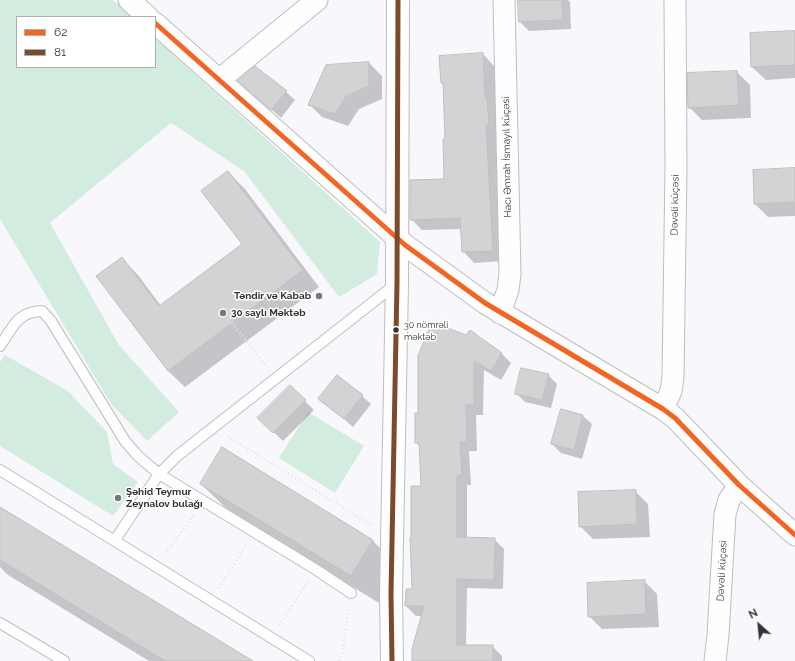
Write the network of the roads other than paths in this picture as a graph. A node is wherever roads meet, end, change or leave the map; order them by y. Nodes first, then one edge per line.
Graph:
1 (129, 0) edge
2 (317, 0) edge
3 (398, 0) edge
4 (504, 0) edge
5 (675, 0) edge
6 (147, 16) edge
7 (156, 24) edge
8 (219, 80) junction
9 (397, 239) junction
10 (397, 283) junction
11 (500, 313) junction
12 (0, 346) edge
13 (663, 408) junction
14 (0, 470) edge
15 (160, 474) junction
16 (739, 485) junction
17 (795, 536) edge
18 (115, 540) junction
19 (351, 593) road end
20 (0, 623) edge
21 (64, 661) edge
22 (310, 661) edge
23 (392, 661) edge
24 (715, 661) edge

1 - 6 street
2 - 8 street
3 - 9 street
4 - 11 street, Hacı Əmrah İsmayıl küçəsi
5 - 13 street, Dəvəli küçəsi
7 - 8 street
8 - 9 street
9 - 10 street
9 - 11 street
10 - 15 lane
10 - 23 street
11 - 13 street
12 - 15 lane
13 - 16 street
14 - 18 lane
15 - 18 lane
15 - 19 lane
16 - 17 street
16 - 24 street, Dəvəli küçəsi
18 - 22 lane
20 - 21 lane

